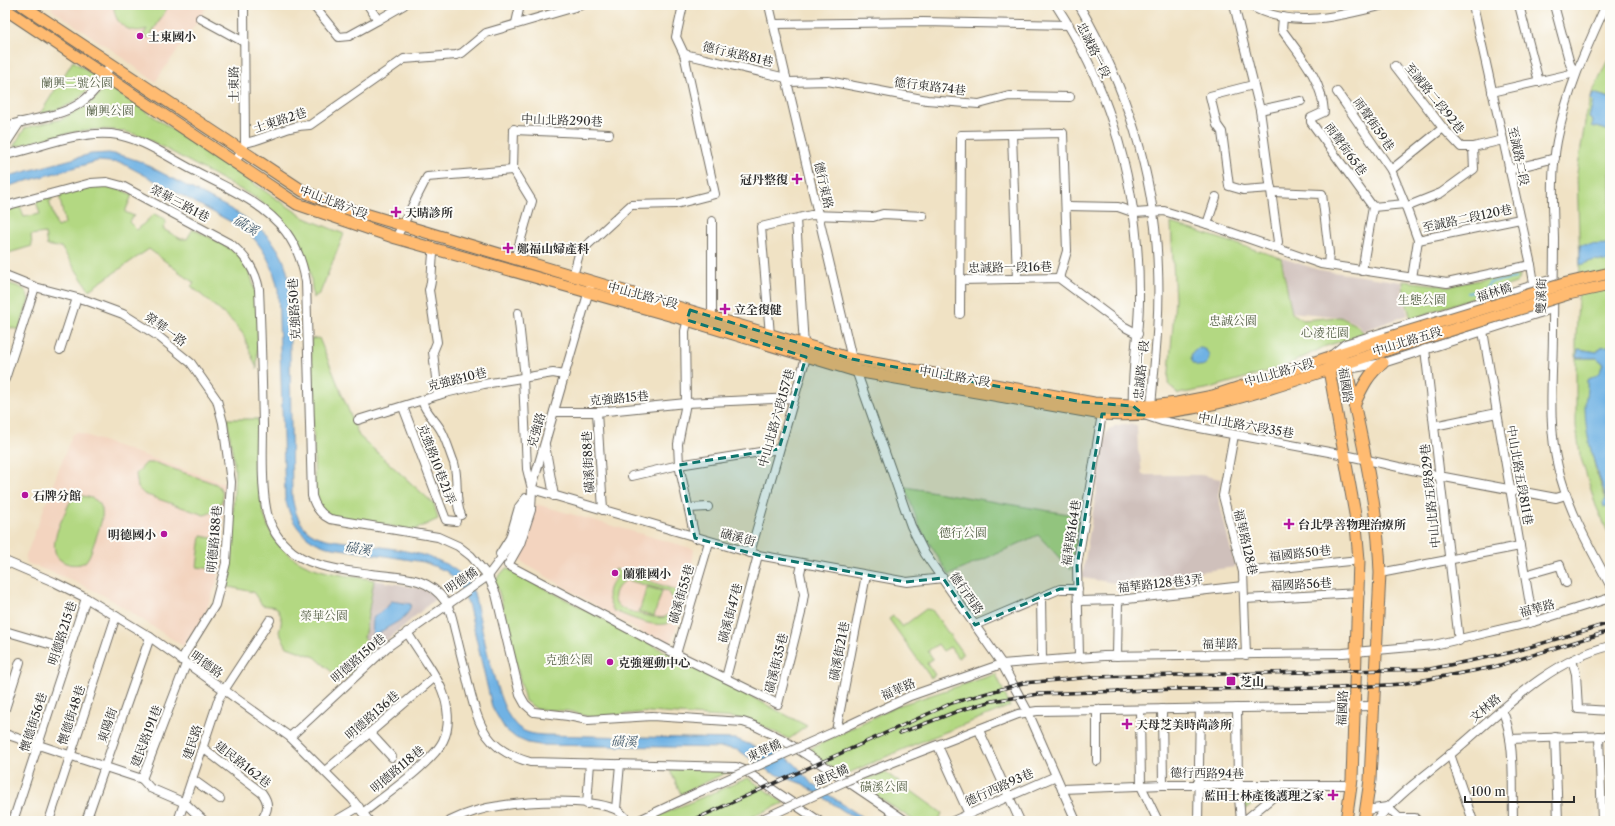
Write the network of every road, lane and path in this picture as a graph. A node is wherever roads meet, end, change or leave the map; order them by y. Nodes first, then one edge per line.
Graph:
1 (22, 5) edge
2 (244, 5) edge
3 (313, 5) edge
4 (368, 5) edge
5 (404, 5) edge
6 (520, 5) edge
7 (582, 5) edge
8 (683, 5) edge
9 (769, 5) edge
10 (1056, 5) edge
11 (1079, 5) edge
12 (1234, 5) edge
13 (1249, 5) edge
14 (1384, 5) edge
15 (1474, 5) edge
16 (1519, 5) edge
17 (1554, 5) edge
18 (1606, 5) edge
19 (5, 9) edge
20 (1283, 17) junction
21 (200, 18) dead end
22 (378, 20) junction
23 (516, 23) junction
24 (774, 24) junction
25 (1069, 25) junction
26 (244, 42) junction
27 (684, 54) junction
28 (111, 64) junction
29 (1395, 66) dead end
30 (1575, 73) junction
31 (105, 75) junction
32 (787, 80) junction
33 (1539, 82) junction
34 (1253, 85) junction
35 (1337, 92) dead end
36 (1492, 92) junction
37 (1070, 97) dead end
38 (1301, 101) dead end
39 (1260, 110) junction
40 (20, 122) junction
41 (5, 126) edge
42 (1443, 128) junction
43 (609, 134) dead end
44 (1012, 134) junction
45 (1503, 140) junction
46 (5, 145) edge
47 (1473, 147) junction
48 (244, 148) junction
49 (5, 155) edge
50 (1555, 158) junction
51 (235, 161) junction
52 (513, 170) junction
53 (1391, 170) junction
54 (1509, 170) junction
55 (1271, 190) junction
56 (1216, 197) dead end
57 (1405, 205) junction
58 (5, 206) edge
59 (1066, 206) junction
60 (1373, 207) junction
61 (1135, 213) junction
62 (1154, 213) junction
63 (818, 215) junction
64 (923, 216) dead end
65 (796, 219) junction
66 (1520, 219) junction
67 (712, 221) dead end
68 (1207, 224) junction
69 (402, 226) junction
70 (396, 238) junction
71 (1418, 240) junction
72 (434, 248) junction
73 (1276, 248) junction
74 (515, 259) junction
75 (1328, 265) junction
76 (1531, 265) junction
77 (1362, 270) junction
78 (1610, 273) edge
79 (5, 275) edge
80 (574, 276) junction
81 (1059, 278) junction
82 (1412, 278) junction
83 (1017, 279) junction
84 (1553, 279) junction
85 (961, 280) junction
86 (591, 282) junction
87 (1534, 284) junction
88 (1610, 284) edge
89 (36, 287) junction
90 (588, 293) junction
91 (76, 298) junction
92 (1552, 309) junction
93 (518, 313) dead end
94 (1539, 313) junction
95 (960, 314) dead end
96 (688, 315) junction
97 (712, 317) junction
98 (1484, 331) junction
99 (1138, 334) junction
100 (770, 335) junction
101 (1388, 344) junction
102 (804, 346) junction
103 (1425, 349) junction
104 (60, 350) dead end
105 (1332, 356) junction
106 (806, 357) junction
107 (852, 359) junction
108 (1384, 363) junction
109 (7, 364) edge
110 (1346, 367) junction
111 (1329, 370) junction
112 (856, 371) junction
113 (564, 375) junction
114 (524, 378) junction
115 (5, 379) edge
116 (438, 394) junction
117 (794, 398) junction
118 (422, 401) junction
119 (686, 404) junction
120 (1354, 405) junction
121 (1133, 406) junction
122 (1151, 406) junction
123 (403, 407) junction
124 (554, 412) junction
125 (597, 412) junction
126 (1497, 413) junction
127 (1102, 414) junction
128 (1144, 415) junction
129 (358, 420) dead end
130 (1434, 426) junction
131 (1234, 435) junction
132 (544, 442) junction
133 (779, 449) junction
134 (1345, 455) junction
135 (1366, 461) junction
136 (679, 465) junction
137 (632, 476) dead end
138 (1440, 476) junction
139 (231, 482) joint
140 (532, 489) junction
141 (1511, 490) junction
142 (1566, 495) junction
143 (554, 496) junction
144 (708, 507) dead end
145 (689, 508) junction
146 (603, 510) junction
147 (695, 538) junction
148 (709, 542) junction
149 (1520, 546) junction
150 (750, 553) junction
151 (758, 555) junction
152 (1359, 560) junction
153 (5, 561) edge
154 (1449, 561) junction
155 (494, 562) dead end
156 (802, 564) junction
157 (1243, 572) junction
158 (1380, 573) junction
159 (866, 575) junction
160 (488, 576) junction
161 (1525, 576) junction
162 (943, 578) junction
163 (1566, 583) dead end
164 (1610, 585) edge
165 (1243, 586) junction
166 (1078, 589) junction
167 (1360, 593) junction
168 (1041, 597) junction
169 (86, 598) junction
170 (1610, 598) edge
171 (1244, 599) junction
172 (1118, 600) junction
173 (1078, 601) junction
174 (447, 604) junction
175 (116, 616) junction
176 (270, 620) dead end
177 (1533, 622) junction
178 (975, 625) junction
179 (5, 631) edge
180 (407, 632) junction
181 (150, 637) junction
182 (1459, 641) junction
183 (1610, 646) edge
184 (69, 650) junction
185 (1377, 650) junction
186 (1357, 652) junction
187 (676, 654) junction
188 (1246, 655) junction
189 (1117, 656) junction
190 (1079, 657) junction
191 (1042, 660) junction
192 (1572, 660) junction
193 (20, 662) dead end
194 (184, 662) junction
195 (1002, 664) junction
196 (60, 676) joint
197 (435, 677) junction
198 (726, 678) junction
199 (224, 690) junction
200 (1355, 706) junction
201 (1374, 706) junction
202 (1200, 708) junction
203 (1237, 708) junction
204 (5, 709) edge
205 (1097, 709) junction
206 (1162, 709) junction
207 (1140, 710) junction
208 (1502, 710) junction
209 (1610, 711) edge
210 (1028, 712) junction
211 (979, 730) junction
212 (836, 731) junction
213 (370, 733) junction
214 (5, 734) edge
215 (1599, 736) junction
216 (1610, 736) edge
217 (290, 737) junction
218 (1555, 737) junction
219 (1510, 739) junction
220 (39, 745) junction
221 (938, 746) junction
222 (203, 748) junction
223 (1450, 754) junction
224 (71, 755) junction
225 (392, 758) dead end
226 (1097, 761) dead end
227 (590, 763) junction
228 (620, 764) junction
229 (105, 766) junction
230 (325, 771) junction
231 (1056, 776) junction
232 (142, 779) junction
233 (192, 779) junction
234 (1163, 785) junction
235 (1351, 785) junction
236 (1141, 786) junction
237 (1200, 786) junction
238 (1238, 786) junction
239 (1277, 786) junction
240 (1062, 789) junction
241 (1009, 796) junction
242 (220, 799) dead end
243 (185, 803) junction
244 (587, 804) junction
245 (1387, 807) junction
246 (361, 810) junction
247 (616, 810) junction
248 (969, 814) junction
249 (1365, 816) edge
250 (1400, 820) edge
251 (13, 821) edge
252 (49, 821) edge
253 (86, 821) edge
254 (178, 821) edge
255 (204, 821) edge
256 (261, 821) edge
257 (336, 821) edge
258 (369, 821) edge
259 (450, 821) edge
260 (628, 821) edge
261 (637, 821) edge
262 (758, 821) edge
263 (818, 821) edge
264 (906, 821) edge
265 (953, 821) edge
266 (1020, 821) edge
267 (1076, 821) edge
268 (1158, 821) edge
269 (1198, 821) edge
270 (1243, 821) edge
271 (1346, 821) edge
272 (1352, 821) edge
273 (1376, 821) edge
274 (1417, 821) edge
275 (1473, 821) edge
276 (1513, 821) edge
277 (1558, 821) edge
278 (1602, 821) edge

1 - 28 main road, 中山北路六段
2 - 26 street, 士東路
3 - 22 street
4 - 22 street
5 - 22 street
6 - 23 street
7 - 23 street, 士東路2巷
8 - 27 street
9 - 24 street, 德行東路
10 - 25 street, 忠誠路一段
11 - 62 street, 忠誠路一段
12 - 34 street
13 - 20 street
14 - 20 street
15 - 36 street, 至誠路二段
16 - 33 street
17 - 30 street
18 - 30 street, 雙溪街
19 - 31 main road, 中山北路六段
20 - 60 street, 雨聲街65巷
21 - 26 street
23 - 48 street, 士東路2巷
24 - 25 street
24 - 32 street, 德行東路
25 - 61 street, 忠誠路一段
26 - 48 street, 士東路
27 - 32 street, 德行東路81巷
27 - 80 street
28 - 31 street
28 - 48 main road, 中山北路六段
29 - 42 street, 至誠路二段92巷
30 - 33 street
30 - 50 street, 雙溪街
31 - 40 street
31 - 51 main road, 中山北路六段
32 - 37 street, 德行東路74巷
32 - 63 street, 德行東路
33 - 36 street
34 - 39 street
34 - 55 street
35 - 53 street, 雨聲街59巷
36 - 45 street, 至誠路二段
38 - 39 street
39 - 55 street
40 - 41 street
40 - 46 street
42 - 47 street, 至誠路二段92巷
42 - 53 street
43 - 52 street, 中山北路290巷
44 - 59 street
44 - 83 street
44 - 85 street, 忠誠路一段16巷
45 - 47 street
45 - 54 street, 至誠路二段
47 - 57 street
48 - 51 street
48 - 69 main road, 中山北路六段
49 - 160 street, 克強路50巷
50 - 54 street
50 - 84 street, 雙溪街
51 - 70 main road, 中山北路六段
52 - 69 street
52 - 74 street
53 - 57 street, 雨聲街59巷
54 - 66 street, 至誠路二段
55 - 73 street
55 - 75 street
56 - 68 street
57 - 60 street
57 - 71 street, 雨聲街59巷
58 - 174 street, 榮華三路1巷
59 - 61 street
59 - 81 street
60 - 77 street
61 - 62 street
61 - 99 street, 忠誠路一段
62 - 68 street
62 - 122 street, 忠誠路一段
63 - 64 street
63 - 65 street
63 - 107 street, 德行東路
65 - 100 street
65 - 102 street
66 - 71 street, 至誠路二段120巷
66 - 76 street, 至誠路二段
67 - 97 street
68 - 73 street
69 - 70 street
69 - 74 main road, 中山北路六段
70 - 72 main road, 中山北路六段
71 - 82 street
72 - 90 main road, 中山北路六段
72 - 116 street
73 - 75 street
74 - 80 main road, 中山北路六段
75 - 77 street
76 - 82 street
76 - 87 street, 至誠路二段
77 - 82 street
78 - 101 main road, 福林橋, bridge
79 - 89 street, 榮華一路
80 - 86 main road, 中山北路六段
81 - 83 street, 忠誠路一段16巷
81 - 99 street, 忠誠路一段16巷
83 - 85 street, 忠誠路一段16巷
84 - 87 street, 中山北路五段
84 - 92 street, 雙溪街
85 - 95 street, 忠誠路一段16巷
86 - 90 street, 克強路
86 - 96 main road, 中山北路六段
87 - 94 street, 至誠路二段
87 - 105 street, 中山北路五段
88 - 101 main road, 福林橋, bridge
89 - 91 street, 榮華一路
89 - 109 street
90 - 96 main road, 中山北路六段
90 - 113 street, 克強路
91 - 104 street
91 - 139 street, 榮華一路
92 - 94 street, 中山北路五段
92 - 142 street, 雙溪街
93 - 114 street
94 - 98 street, 中山北路五段
96 - 97 main road, 中山北路六段
96 - 106 main road, 中山北路六段
96 - 119 street
97 - 100 main road, 中山北路六段
98 - 103 street, 中山北路五段
98 - 126 street, 中山北路五段811巷
99 - 121 street, 忠誠路一段
100 - 102 main road, 中山北路六段
101 - 105 main road, 中山北路五段
101 - 110 main road, 中山北路五段
102 - 107 main road, 中山北路六段
103 - 108 street, 中山北路五段
103 - 130 street, 中山北路五段829巷
105 - 110 main road, 福國路
105 - 111 main road, 福國路
105 - 122 main road, 中山北路六段
106 - 112 main road, 中山北路六段
106 - 117 street, 中山北路六段157巷
107 - 112 street, 德行東路
107 - 121 main road, 中山北路六段
108 - 110 street, 中山北路五段
108 - 120 main road
109 - 115 street
110 - 111 main road, 中山北路五段
110 - 120 main road, 福國路
111 - 128 main road, 中山北路六段
111 - 134 main road, 福國路
112 - 127 main road, 中山北路六段
112 - 162 street, 德行西路
113 - 114 street, 克強路10巷
113 - 124 street, 克強路
114 - 116 street, 克強路10巷
114 - 140 street
116 - 118 street, 克強路10巷
117 - 119 street, 克強路15巷
117 - 133 street, 中山北路六段157巷
118 - 123 street, 克強路10巷
118 - 123 street, 克強路10巷21弄
119 - 125 street, 克強路15巷
119 - 136 street
120 - 135 main road, 福國路
121 - 122 main road, 中山北路六段
121 - 128 street, 忠誠路一段
122 - 128 street, 忠誠路一段
123 - 129 street, 克強路10巷
124 - 125 street, 克強路15巷
124 - 132 street, 克強路
125 - 146 street, 磺溪街88巷
126 - 130 street
126 - 141 street, 中山北路五段811巷
127 - 128 main road, 中山北路六段
127 - 166 street, 福華路164巷
128 - 131 street, 中山北路六段35巷
130 - 138 street, 中山北路五段829巷
131 - 134 street, 中山北路六段35巷
131 - 157 street, 福華路128巷
132 - 140 street, 克強路
132 - 143 street
133 - 136 street
133 - 150 street, 中山北路六段157巷
134 - 135 street, 中山北路六段35巷
134 - 152 main road, 福國路
135 - 138 street, 中山北路六段35巷
135 - 158 main road, 福國路
136 - 137 street
136 - 145 street
138 - 141 street, 中山北路六段35巷
138 - 154 street, 中山北路五段829巷
139 - 194 street, 明德路188巷
140 - 143 street, 磺溪街
140 - 155 street
140 - 160 street, 克強路
140 - 187 street, 磺溪街35巷
141 - 142 street, 中山北路六段35巷
141 - 149 street, 中山北路五段811巷
142 - 164 street, 雙溪街
143 - 146 street, 磺溪街
144 - 145 street
145 - 147 street
146 - 147 street, 磺溪街
147 - 148 street, 磺溪街
148 - 150 street, 磺溪街
148 - 187 street, 磺溪街55巷
149 - 154 street
149 - 161 street, 中山北路五段811巷
150 - 151 street, 磺溪街
151 - 156 street, 磺溪街
151 - 198 street, 磺溪街47巷
152 - 157 street, 福國路50巷
152 - 167 main road, 福國路
153 - 169 street, 明德路
154 - 158 street
154 - 182 street, 中山北路五段829巷
156 - 159 street, 磺溪街
156 - 198 street, 磺溪街35巷
157 - 165 street, 福華路128巷
158 - 185 main road, 福國路
159 - 162 street, 磺溪街
159 - 212 street, 磺溪街21巷
160 - 174 street, 明德橋
160 - 264 street, 克強路50巷
161 - 163 street
161 - 177 street, 中山北路五段811巷
162 - 178 street, 德行西路
165 - 171 street, 福華路128巷
165 - 172 street, 福華路128巷3弄
166 - 168 street
166 - 173 street, 福華路164巷
167 - 171 street, 福國路56巷
167 - 186 main road, 福國路
168 - 178 street
168 - 191 street
169 - 175 street, 明德路
169 - 184 street, 明德路215巷
170 - 177 street, 福華路
171 - 188 street, 福華路128巷
172 - 173 street, 福華路128巷3弄
172 - 189 street
173 - 190 street, 福華路164巷
174 - 180 street, 明德路150巷
174 - 227 street
175 - 181 street, 明德路
175 - 224 street, 懷德街48巷
176 - 199 street, 建民路
177 - 182 street, 福華路
178 - 195 street, 德行西路
179 - 184 street
180 - 197 street, 明德路118巷
180 - 217 street, 明德路150巷
181 - 194 street, 明德路
181 - 229 street, 東陽街
182 - 185 street, 福華路
183 - 192 street, 文林路
184 - 196 street, 明德路215巷
185 - 186 street, 福華路
185 - 201 main road, 福國路
186 - 188 street, 福華路
186 - 200 main road, 福國路
187 - 198 street, 磺溪街35巷
188 - 189 street, 福華路
189 - 190 street, 福華路
190 - 191 street, 福華路
191 - 195 street, 福華路
192 - 208 street, 文林路
192 - 209 street
193 - 204 street
194 - 199 street, 明德路
194 - 232 street, 建民路191巷
195 - 210 street, 德行西路
195 - 212 street, 福華路
196 - 220 street, 懷德街56巷
197 - 213 street, 明德路136巷
197 - 246 street, 明德路118巷
199 - 217 street, 明德路
199 - 222 street, 建民路
200 - 201 street
200 - 203 street
200 - 235 main road, 福國路
201 - 249 main road, 福國路
202 - 203 street
202 - 206 street
202 - 237 street
203 - 238 street
205 - 207 street
205 - 210 street
205 - 226 street
206 - 207 street
206 - 234 street
207 - 236 street
208 - 219 street
208 - 223 street, 文林路
210 - 211 street
210 - 231 street, 德行西路
211 - 221 street
211 - 241 street
212 - 261 street, 東華橋, bridge
213 - 225 street
213 - 230 street, 明德路136巷
214 - 220 street, 建民路191巷
215 - 216 street
215 - 218 street
215 - 278 street
217 - 230 street, 明德路
218 - 219 street
218 - 277 street
219 - 276 street
220 - 224 street, 建民路191巷
220 - 251 street, 懷德街56巷
221 - 248 street
221 - 262 street, 建民橋, bridge
222 - 233 street, 建民路
222 - 256 street, 建民路162巷
223 - 245 street, 文林路
223 - 275 street
224 - 229 street, 建民路191巷
224 - 252 street, 懷德街48巷
227 - 228 street
227 - 244 street
228 - 247 street
228 - 263 street
229 - 232 street, 建民路191巷
229 - 253 street, 東陽街
230 - 246 street, 明德路
231 - 240 street, 德行西路
231 - 241 street, 德行西路93巷
232 - 243 street
233 - 242 street
233 - 243 street, 建民路
234 - 236 street, 德行西路94巷
234 - 237 street, 德行西路94巷
235 - 239 street, 德行西路94巷
235 - 271 main road, 福國路
236 - 240 street, 德行西路94巷
236 - 268 street
237 - 238 street, 德行西路94巷
237 - 269 street
238 - 239 street, 德行西路94巷
238 - 270 street
239 - 270 street
240 - 267 street, 德行西路
241 - 248 street, 德行西路93巷
241 - 266 street
243 - 254 street, 建民路
243 - 255 street
244 - 247 street
244 - 259 street
245 - 249 street
245 - 250 street
245 - 273 street, 文林路
246 - 257 street, 明德路118巷
246 - 258 street, 明德路
247 - 260 street
248 - 265 street, 德行西路93巷
249 - 272 main road
250 - 274 street

